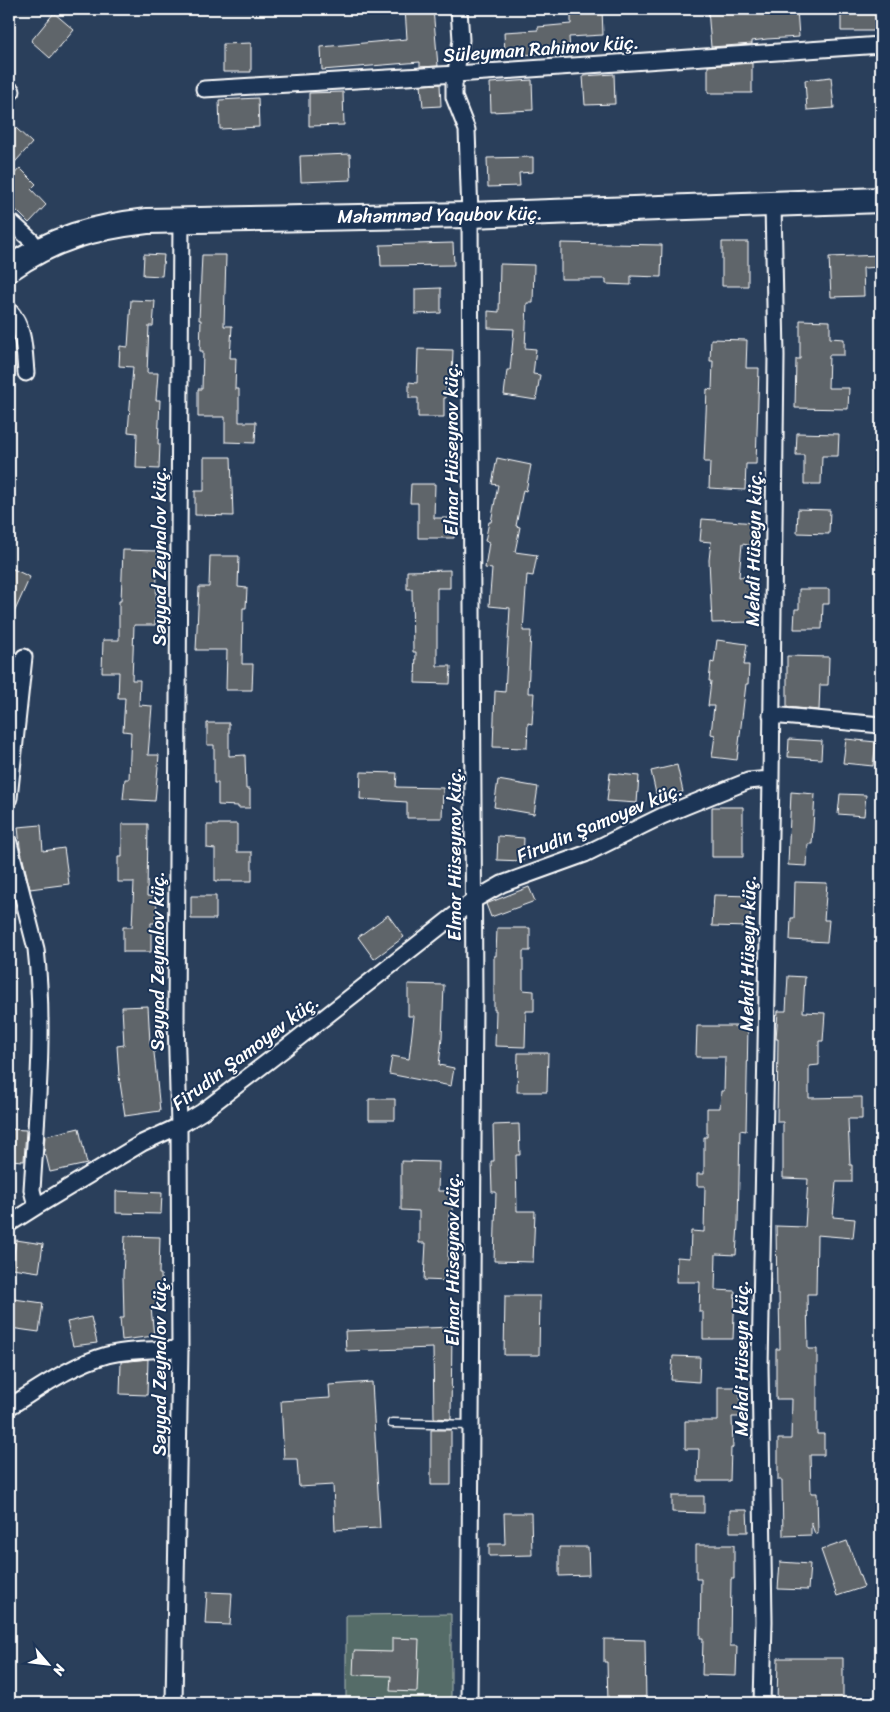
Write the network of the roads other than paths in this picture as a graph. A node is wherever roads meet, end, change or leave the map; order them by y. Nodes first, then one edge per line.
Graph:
1 (459, 9) edge
2 (881, 45) edge
3 (456, 74) junction
4 (204, 89) dead end
5 (881, 200) edge
6 (773, 204) junction
7 (470, 215) junction
8 (181, 219) junction
9 (9, 220) edge
10 (37, 250) junction
11 (9, 269) edge
12 (9, 310) edge
13 (26, 373) dead end
14 (24, 657) dead end
15 (771, 716) junction
16 (881, 725) edge
17 (771, 779) junction
18 (9, 798) edge
19 (9, 843) edge
20 (474, 900) junction
21 (179, 1126) junction
22 (39, 1205) junction
23 (9, 1224) edge
24 (180, 1349) junction
25 (9, 1408) edge
26 (392, 1423) dead end
27 (471, 1425) junction
28 (174, 1703) edge
29 (468, 1703) edge
30 (762, 1703) edge

1 - 3 street, Elmar Hüseynov küç.
2 - 3 street, Süleyman Rahimov küç.
3 - 4 street, Süleyman Rahimov küç.
3 - 7 street, Elmar Hüseynov küç.
5 - 6 main road, Məhəmməd Yaqubov küç.
6 - 7 main road, Məhəmməd Yaqubov küç.
6 - 15 street, Mehdi Hüseyn küç.
7 - 8 main road, Məhəmməd Yaqubov küç.
7 - 20 street, Elmar Hüseynov küç.
8 - 10 main road, Məhəmməd Yaqubov küç.
8 - 21 street, Səyyad Zeynalov küç.
9 - 10 street
10 - 11 main road, Məhəmməd Yaqubov küç.
12 - 13 street
14 - 18 street
15 - 16 street
15 - 17 street, Mehdi Hüseyn küç.
17 - 20 street, Firudin Şamoyev küç.
17 - 30 street, Mehdi Hüseyn küç.
19 - 22 street
20 - 21 street, Firudin Şamoyev küç.
20 - 27 street, Elmar Hüseynov küç.
21 - 22 street, Firudin Şamoyev küç.
21 - 24 street, Səyyad Zeynalov küç.
22 - 23 street, Firudin Şamoyev küç.
24 - 25 street
24 - 28 street, Səyyad Zeynalov küç.
26 - 27 lane
27 - 29 street, Elmar Hüseynov küç.

